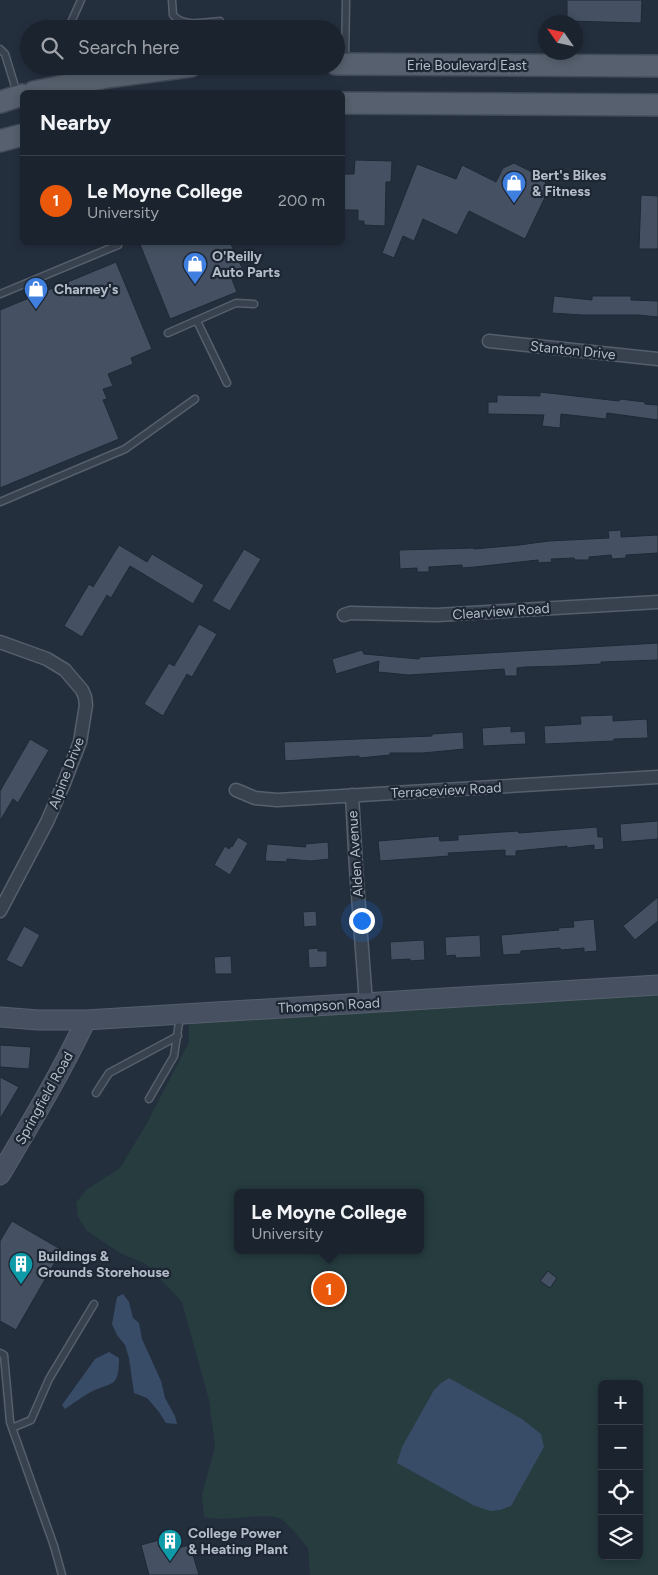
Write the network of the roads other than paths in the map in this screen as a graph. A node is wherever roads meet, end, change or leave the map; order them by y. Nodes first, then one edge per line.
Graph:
1 (82, 0) edge
2 (172, 0) edge
3 (346, 0) edge
4 (72, 20) edge
5 (178, 20) edge
6 (344, 20) edge
7 (0, 49) edge
8 (345, 64) edge
9 (658, 66) edge
10 (122, 75) edge
11 (67, 82) edge
12 (40, 90) edge
13 (19, 96) edge
14 (345, 103) edge
15 (658, 105) edge
16 (20, 136) edge
17 (0, 141) edge
18 (118, 245) edge
19 (0, 294) edge
20 (254, 304) dead end
21 (198, 321) junction
22 (168, 333) dead end
23 (489, 341) dead end
24 (658, 359) edge
25 (227, 383) dead end
26 (195, 399) dead end
27 (0, 502) edge
28 (658, 602) edge
29 (344, 615) dead end
30 (0, 642) edge
31 (658, 777) edge
32 (236, 790) dead end
33 (352, 795) junction
34 (0, 911) edge
35 (658, 985) edge
36 (366, 1003) junction
37 (180, 1014) junction
38 (0, 1017) edge
39 (86, 1020) junction
40 (178, 1036) junction
41 (96, 1093) dead end
42 (149, 1099) dead end
43 (0, 1175) edge
44 (94, 1304) dead end
45 (0, 1353) edge
46 (12, 1428) junction
47 (62, 1575) edge

1 - 4 lane
2 - 5 lane
3 - 6 lane
7 - 13 lane
8 - 9 main road, Erie Boulevard East
10 - 11 main road
11 - 12 main road
14 - 15 main road
16 - 17 main road
18 - 19 lane
20 - 21 lane
21 - 22 lane
21 - 25 lane
23 - 24 street, Stanton Drive
26 - 27 lane
28 - 29 street, Clearview Road
30 - 34 street, Alpine Drive
31 - 33 street, Terraceview Road
32 - 33 street, Terraceview Road
33 - 36 street, Alden Avenue
35 - 36 street, Thompson Road
36 - 37 street, Thompson Road
37 - 39 street, Thompson Road
37 - 40 lane
38 - 39 street, Thompson Road
39 - 43 street, Springfield Road
40 - 41 lane
40 - 42 lane
44 - 46 lane
45 - 46 lane
46 - 47 lane

